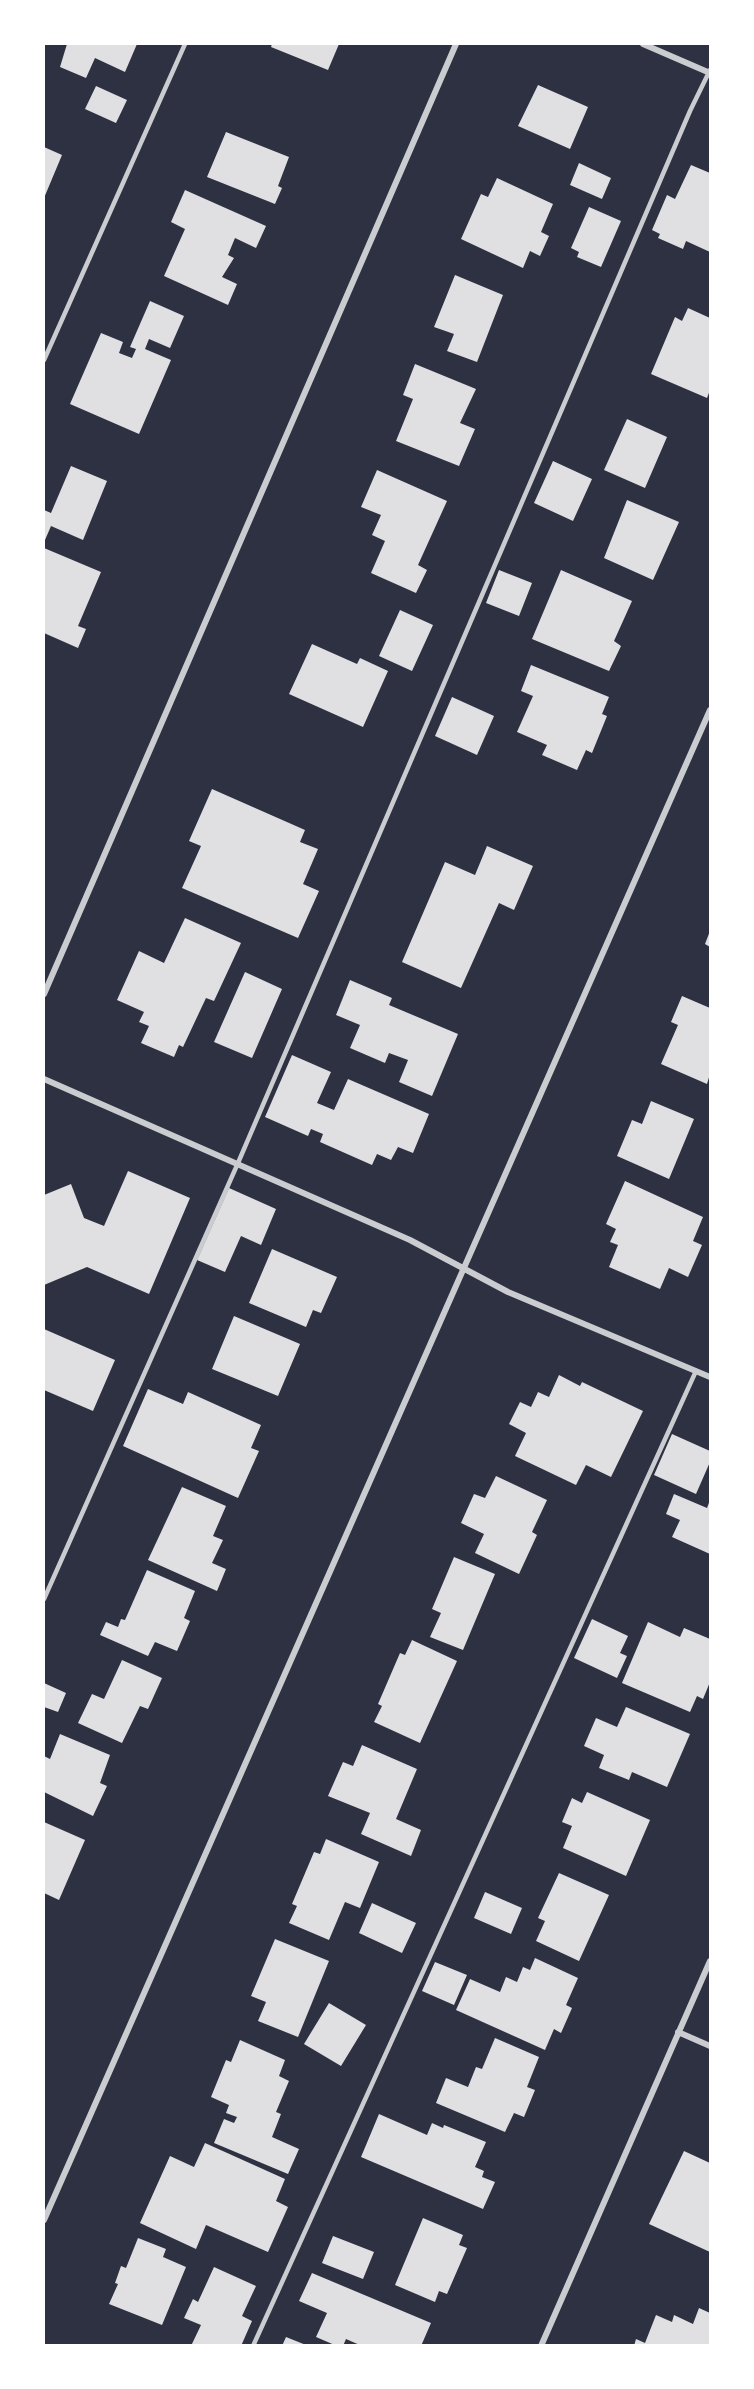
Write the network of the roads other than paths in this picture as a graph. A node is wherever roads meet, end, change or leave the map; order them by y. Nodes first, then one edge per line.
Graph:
1 (185, 44) edge
2 (456, 44) edge
3 (643, 44) edge
4 (710, 72) edge
5 (44, 360) edge
6 (711, 710) edge
7 (44, 994) edge
8 (44, 1079) edge
9 (238, 1163) junction
10 (462, 1268) junction
11 (696, 1371) junction
12 (711, 1377) edge
13 (44, 1599) edge
14 (711, 1961) edge
15 (678, 2032) junction
16 (711, 2046) edge
17 (44, 2220) edge
18 (253, 2346) edge
19 (541, 2346) edge

1 - 5 lane
2 - 7 street
3 - 4 street
4 - 9 lane
6 - 10 street
8 - 9 street
9 - 10 street
9 - 13 lane
10 - 11 street
10 - 17 street
11 - 12 street
11 - 18 lane
14 - 15 street
15 - 16 street
15 - 19 street

